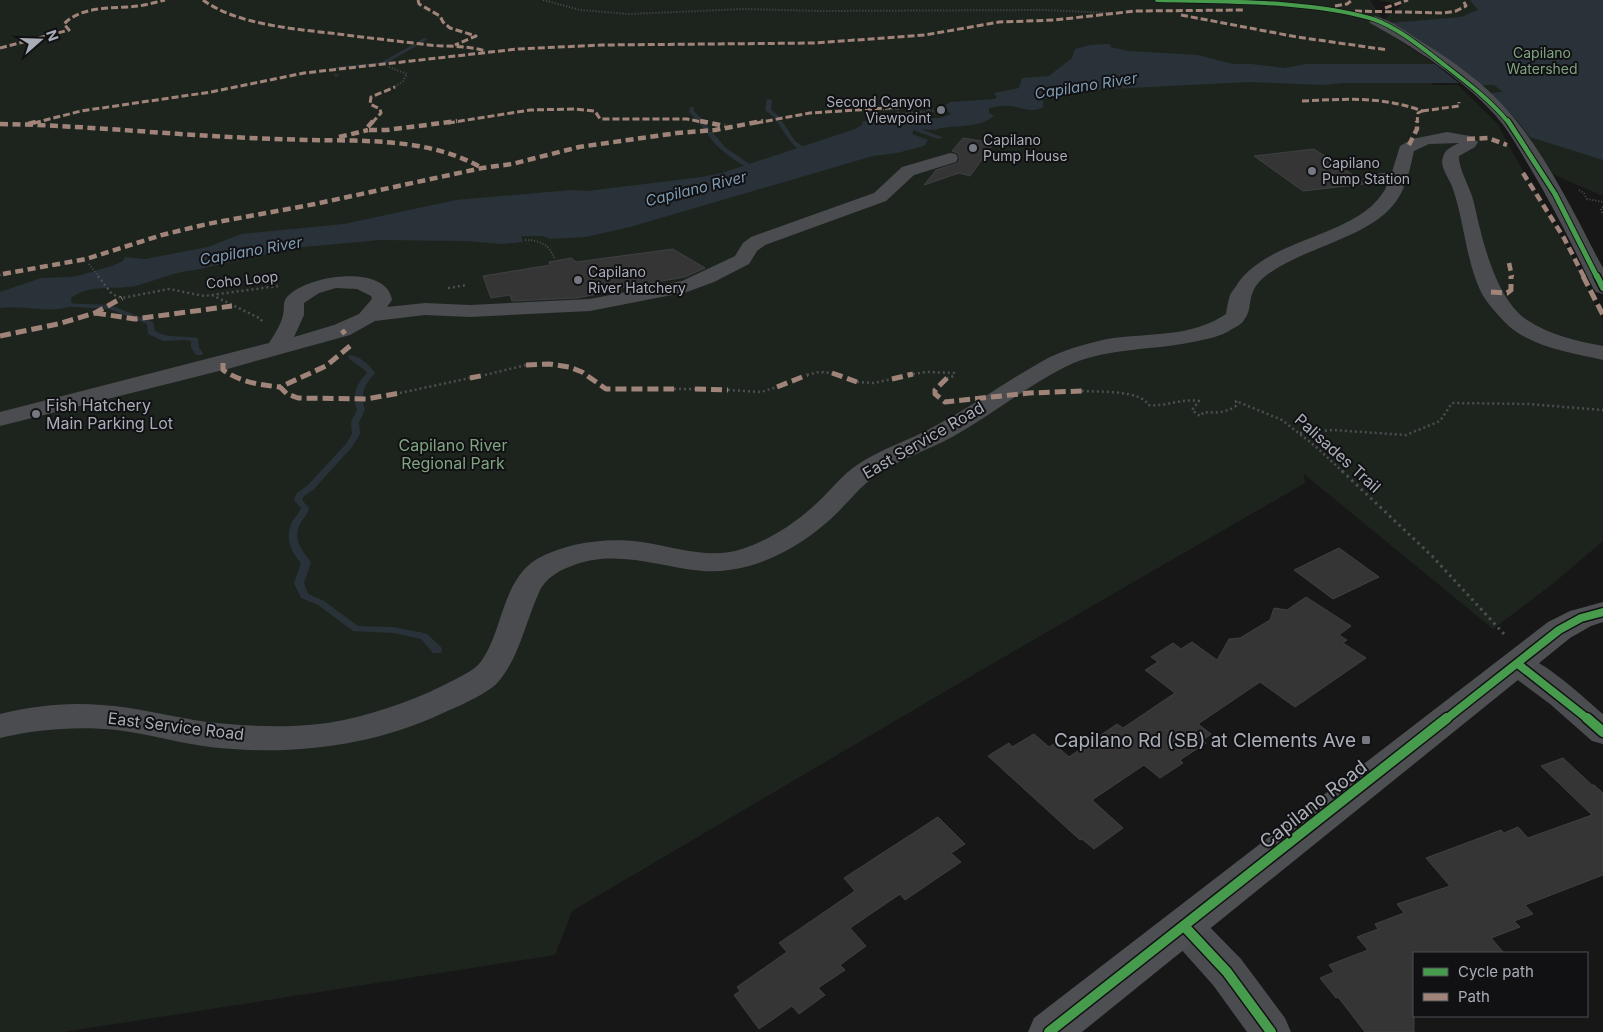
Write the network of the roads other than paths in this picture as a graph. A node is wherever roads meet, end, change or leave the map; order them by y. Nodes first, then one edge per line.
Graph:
1 (1375, 20) dead end
2 (950, 158) dead end
3 (1399, 177) junction
4 (1372, 179) dead end
5 (1603, 288) edge
6 (370, 315) junction
7 (279, 346) junction
8 (1603, 353) edge
9 (0, 419) edge
10 (1603, 612) edge
11 (1511, 649) junction
12 (0, 726) edge
13 (1603, 732) edge
14 (1184, 926) junction
15 (1049, 1032) edge
16 (1272, 1032) edge

1 - 5 street
2 - 6 street
3 - 4 street
3 - 8 street, East Service Road
3 - 12 street, East Service Road
6 - 7 street
6 - 7 street
7 - 9 street
10 - 11 main road, Capilano Road
11 - 13 street
11 - 14 main road, Capilano Road
14 - 15 main road, Capilano Road
14 - 16 street

